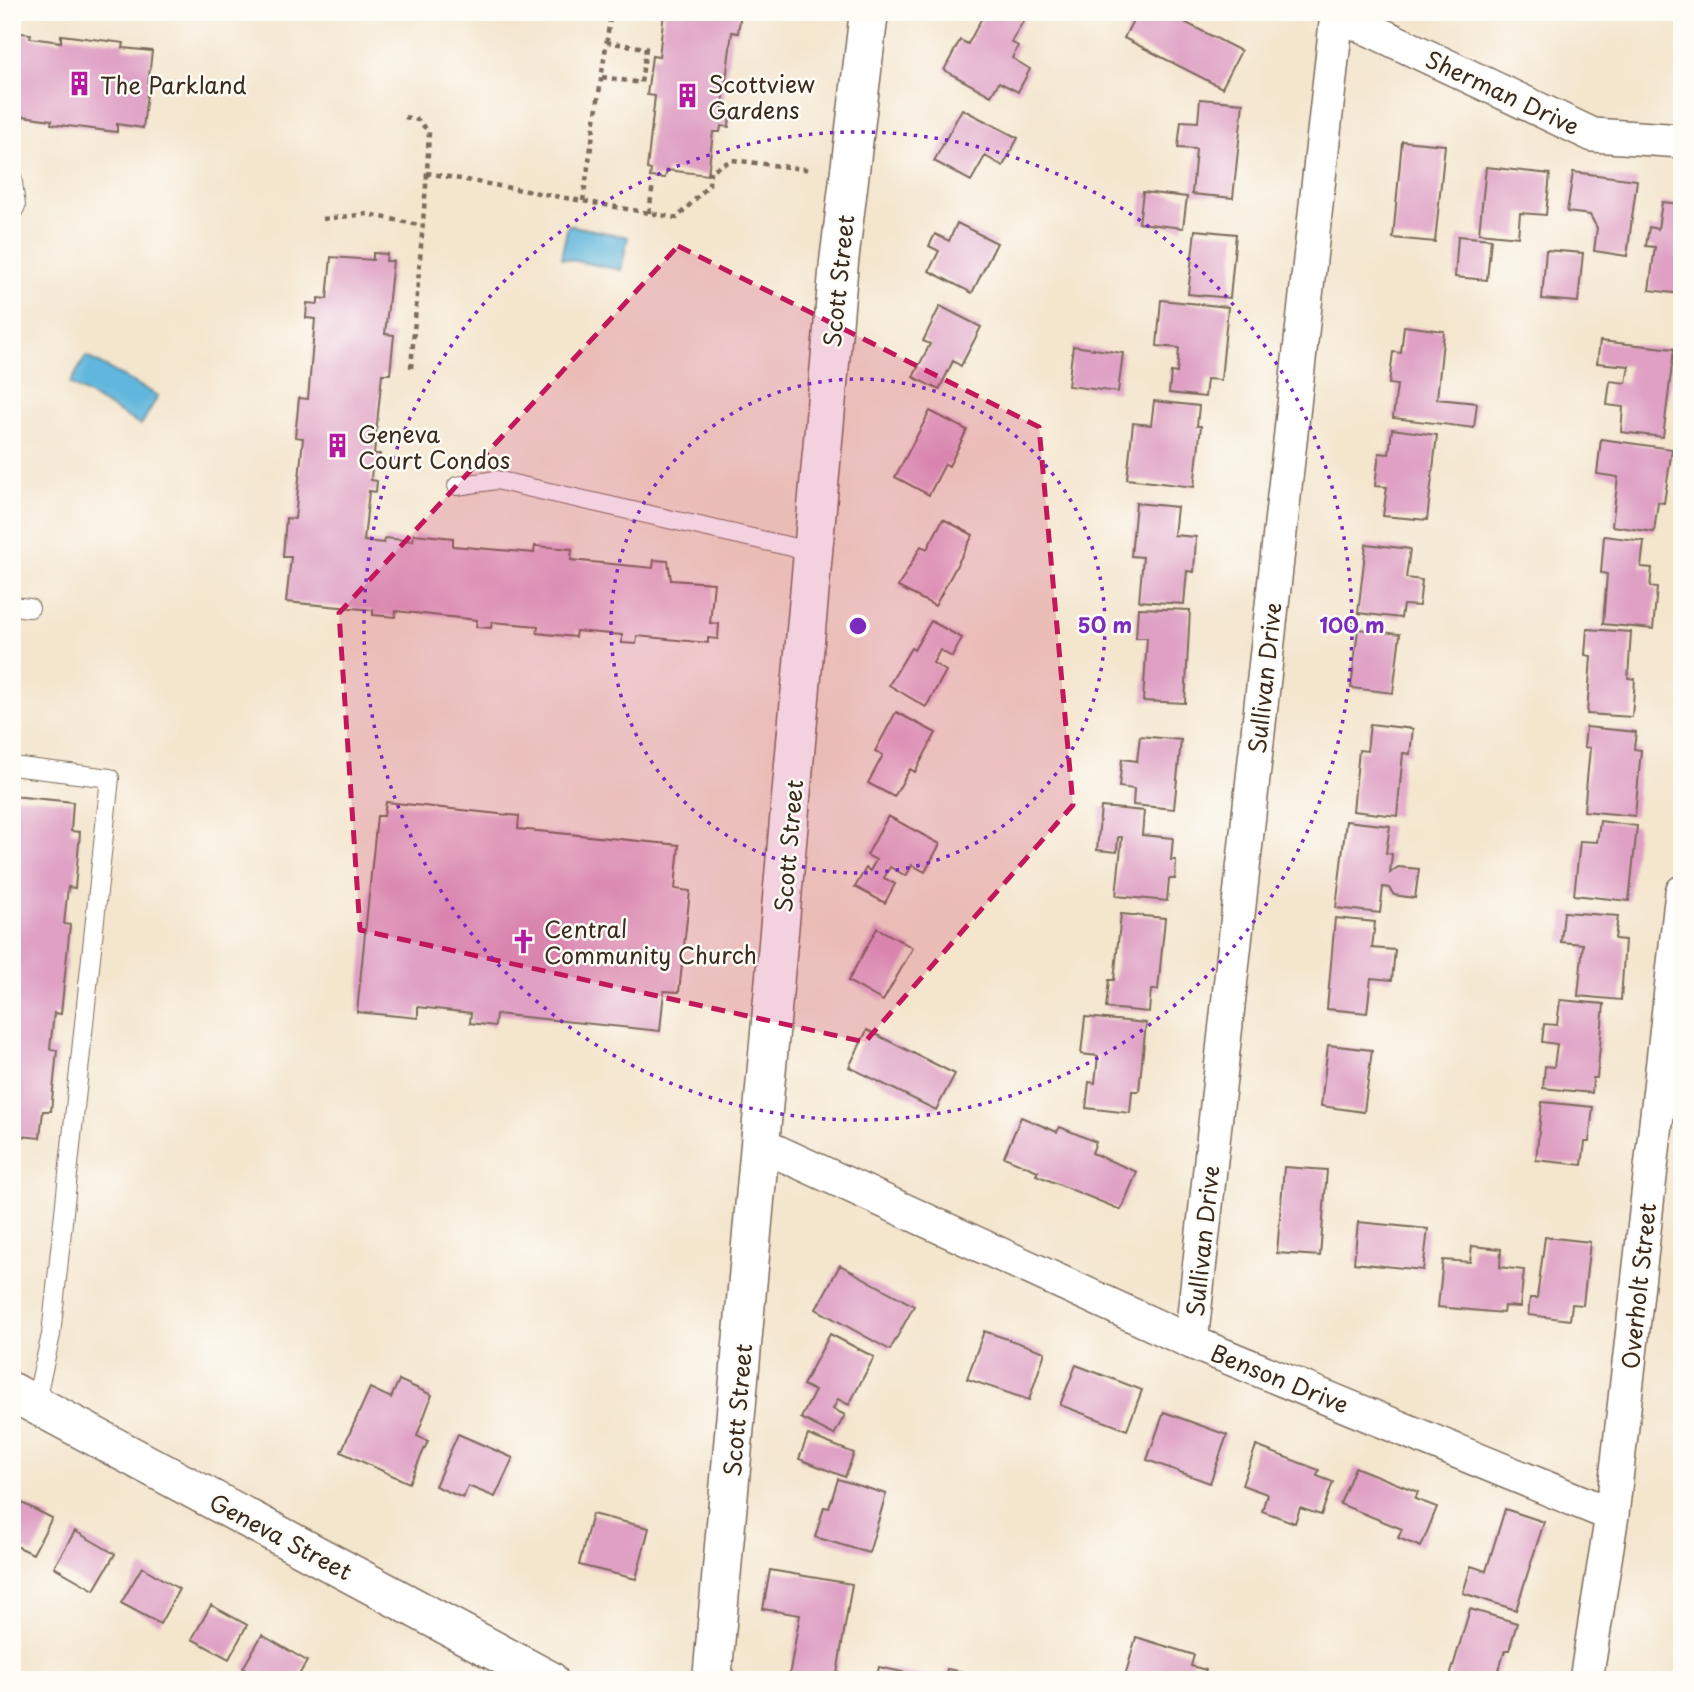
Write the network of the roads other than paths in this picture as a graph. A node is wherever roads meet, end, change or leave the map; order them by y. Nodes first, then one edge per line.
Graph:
1 (869, 12) edge
2 (1335, 13) edge
3 (1682, 141) edge
4 (12, 175) edge
5 (12, 213) edge
6 (457, 486) dead end
7 (814, 552) junction
8 (12, 766) edge
9 (1682, 892) edge
10 (762, 1145) junction
11 (1191, 1342) junction
12 (23, 1398) edge
13 (1612, 1515) junction
14 (549, 1680) edge
15 (712, 1680) edge
16 (1586, 1680) edge

1 - 7 main road, Scott Street
2 - 3 street, Sherman Drive
2 - 11 street, Sullivan Drive
4 - 5 lane
6 - 7 lane
7 - 10 main road, Scott Street
8 - 12 lane
9 - 13 street, Overholt Street
10 - 11 street, Benson Drive
10 - 15 main road, Scott Street
11 - 13 street, Benson Drive
12 - 14 main road, Geneva Street
13 - 16 street, Overholt Street

